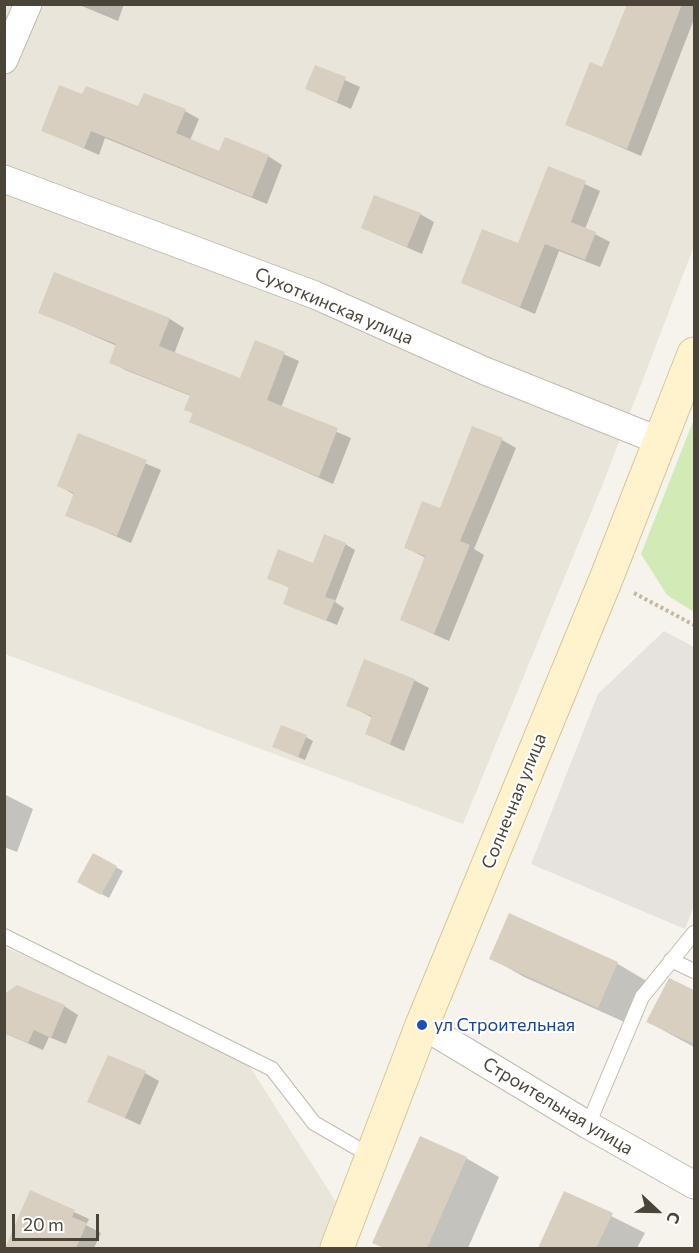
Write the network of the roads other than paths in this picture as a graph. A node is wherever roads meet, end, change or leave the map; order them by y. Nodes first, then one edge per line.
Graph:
1 (28, 4) edge
2 (4, 60) edge
3 (4, 179) edge
4 (694, 354) edge
5 (660, 441) junction
6 (694, 933) edge
7 (4, 936) edge
8 (670, 960) junction
9 (694, 970) edge
10 (422, 1025) junction
11 (588, 1125) junction
12 (372, 1156) junction
13 (694, 1185) edge
14 (337, 1248) edge

1 - 2 street
3 - 5 street, Сухоткинская улица
4 - 5 street, Солнечная улица
5 - 10 street, Солнечная улица
6 - 8 lane
7 - 12 lane
8 - 9 lane
8 - 11 lane
10 - 11 street, Строительная улица
10 - 12 street, Солнечная улица
11 - 13 street, Строительная улица
12 - 14 street, Солнечная улица

